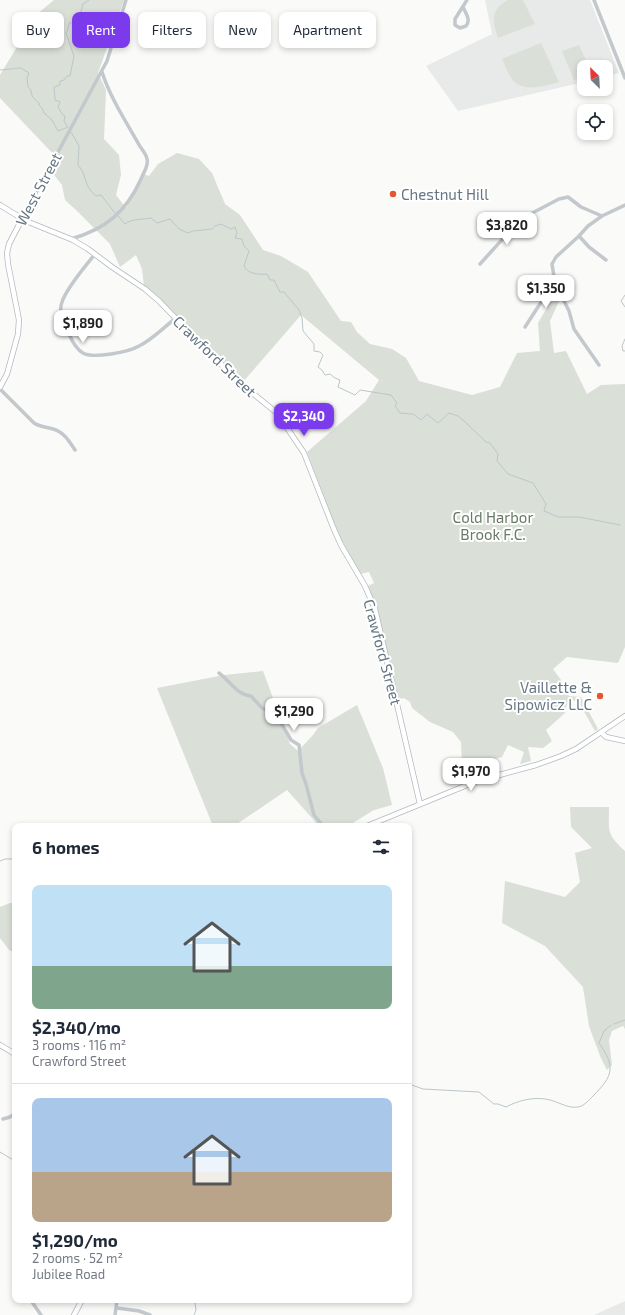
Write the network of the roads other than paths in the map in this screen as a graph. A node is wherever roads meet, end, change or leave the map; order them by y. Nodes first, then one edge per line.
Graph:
1 (126, 0) edge
2 (467, 0) edge
3 (594, 0) edge
4 (463, 7) junction
5 (102, 72) junction
6 (625, 78) edge
7 (0, 205) edge
8 (625, 205) edge
9 (602, 216) junction
10 (22, 219) junction
11 (579, 236) junction
12 (70, 240) junction
13 (95, 254) junction
14 (606, 260) dead end
15 (480, 264) dead end
16 (555, 283) junction
17 (176, 318) junction
18 (526, 327) dead end
19 (599, 365) dead end
20 (0, 388) edge
21 (75, 450) dead end
22 (219, 673) dead end
23 (625, 716) edge
24 (601, 732) junction
25 (625, 741) edge
26 (420, 804) junction
27 (321, 823) edge
28 (374, 823) edge
29 (0, 1044) edge
30 (12, 1052) edge
31 (12, 1115) edge
32 (3, 1119) dead end
33 (33, 1303) edge
34 (80, 1303) edge
35 (117, 1303) edge
36 (116, 1308) junction
37 (40, 1315) edge
38 (74, 1315) edge
39 (115, 1315) edge
40 (150, 1315) edge

1 - 5 street, West Street
2 - 4 street
3 - 6 street
4 - 4 street
5 - 10 street, West Street
5 - 12 street
7 - 10 street, Crawford Street
8 - 9 street
9 - 11 street
9 - 15 street
10 - 12 street, Crawford Street
10 - 20 street, West Street
11 - 14 street
11 - 16 street
12 - 13 street, Crawford Street
13 - 17 street, Crawford Street
13 - 17 street
16 - 18 street
16 - 19 street
17 - 26 street, Crawford Street
20 - 21 street
22 - 27 street
23 - 24 street
24 - 25 street
24 - 26 street
26 - 28 street
29 - 30 street
31 - 32 street
33 - 37 street
34 - 38 street
35 - 36 street
36 - 39 street
36 - 40 street

